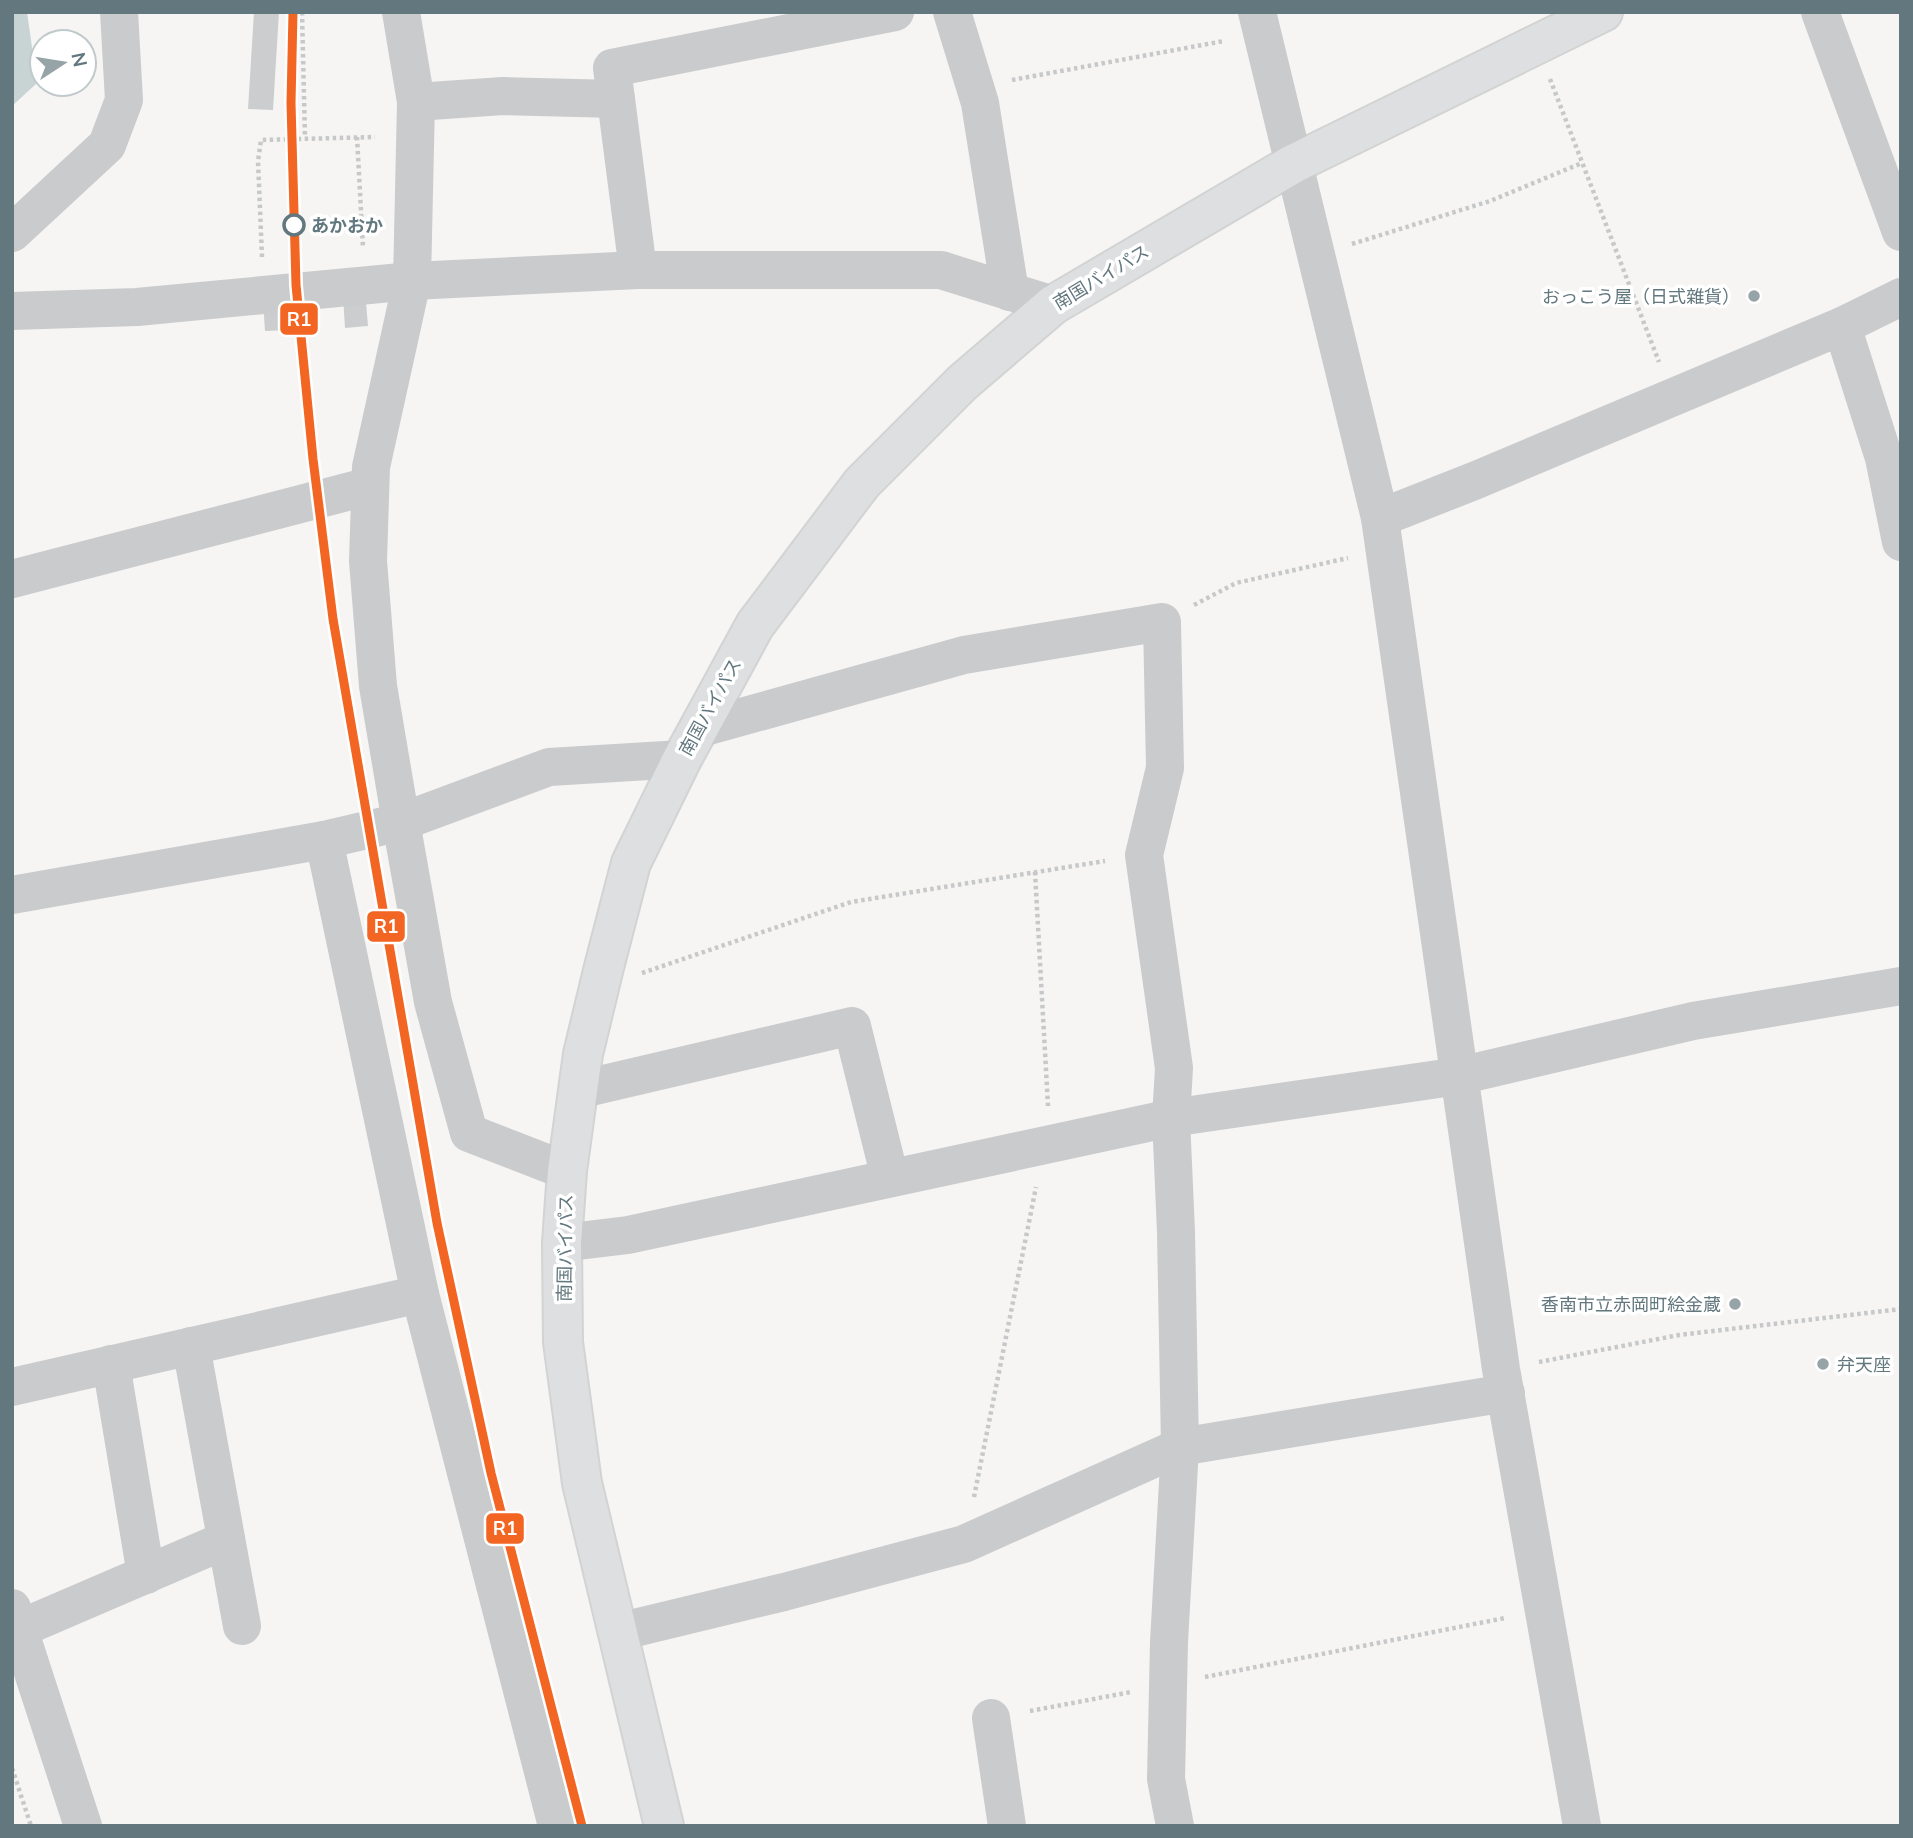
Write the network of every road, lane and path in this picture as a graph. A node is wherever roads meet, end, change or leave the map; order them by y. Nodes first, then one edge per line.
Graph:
1 (119, 12) edge
2 (302, 12) edge
3 (401, 12) edge
4 (895, 12) edge
5 (952, 12) edge
6 (1603, 12) edge
7 (1820, 12) edge
8 (1260, 23) edge
9 (1536, 45) junction
10 (976, 86) junction
11 (616, 99) junction
12 (415, 119) junction
13 (357, 137) junction
14 (305, 138) junction
15 (1582, 163) junction
16 (1293, 164) junction
17 (1901, 232) edge
18 (12, 233) edge
19 (363, 250) dead end
20 (1315, 255) junction
21 (262, 261) dead end
22 (638, 270) junction
23 (412, 281) junction
24 (1010, 292) junction
25 (1901, 297) edge
26 (1053, 304) junction
27 (12, 311) edge
28 (1842, 326) junction
29 (1673, 397) junction
30 (370, 485) junction
31 (1383, 534) junction
32 (1901, 542) edge
33 (12, 579) edge
34 (1162, 622) junction
35 (690, 744) junction
36 (401, 822) junction
37 (324, 840) junction
38 (1144, 855) junction
39 (1035, 872) junction
40 (12, 895) edge
41 (1901, 986) edge
42 (599, 987) junction
43 (1460, 1076) junction
44 (578, 1090) junction
45 (1171, 1118) junction
46 (1044, 1145) junction
47 (567, 1171) junction
48 (890, 1178) junction
49 (562, 1243) junction
50 (420, 1293) junction
51 (1901, 1309) edge
52 (191, 1346) junction
53 (111, 1364) junction
54 (1504, 1381) junction
55 (12, 1387) edge
56 (1180, 1447) junction
57 (226, 1541) junction
58 (964, 1544) junction
59 (146, 1575) junction
60 (1544, 1610) junction
61 (16, 1618) edge
62 (242, 1626) dead end
63 (618, 1632) junction
64 (1168, 1685) junction
65 (991, 1718) joint
66 (12, 1768) edge
67 (31, 1826) edge
68 (83, 1826) edge
69 (556, 1826) edge
70 (664, 1826) edge
71 (1007, 1826) edge
72 (1175, 1826) edge
73 (1582, 1826) edge

1 - 18 street
2 - 14 path
3 - 12 street
4 - 11 street
5 - 10 street
6 - 9 highway, 南国バイパス
7 - 17 street
8 - 10 path
8 - 16 street
9 - 15 path
9 - 16 highway, 南国バイパス
10 - 24 street
11 - 12 street
11 - 22 street
12 - 13 path
12 - 23 street
13 - 14 path
13 - 19 path
14 - 21 path
15 - 20 path
15 - 29 path
16 - 20 street
16 - 26 highway, 南国バイパス
20 - 31 street
22 - 23 street
22 - 24 street
23 - 27 street
23 - 30 street
24 - 26 street
25 - 28 street
26 - 35 highway, 南国バイパス
28 - 29 street
28 - 32 street
29 - 31 street
30 - 33 street
30 - 36 street
31 - 34 path
31 - 43 street
34 - 35 street
34 - 38 street
35 - 36 street
35 - 42 highway, 南国バイパス
36 - 37 street
36 - 47 street
37 - 40 street
37 - 50 street
38 - 39 path
38 - 45 street
39 - 42 path
39 - 46 path
41 - 43 street
42 - 44 highway, 南国バイパス
43 - 45 street
43 - 54 street
44 - 47 highway, 南国バイパス
44 - 48 street
45 - 46 street
45 - 56 street
46 - 48 street
46 - 58 path
47 - 49 highway, 南国バイパス
48 - 49 street
49 - 63 highway, 南国バイパス
50 - 52 street
50 - 69 street
51 - 54 path
52 - 53 street
52 - 57 street
53 - 55 street
53 - 59 street
54 - 56 street
54 - 60 street
56 - 58 street
56 - 64 street
57 - 59 street
57 - 62 street
58 - 63 street
59 - 61 street
60 - 64 path
60 - 73 street
61 - 68 street
63 - 70 highway, 南国バイパス
64 - 65 path
64 - 72 street
65 - 71 street
66 - 67 path

